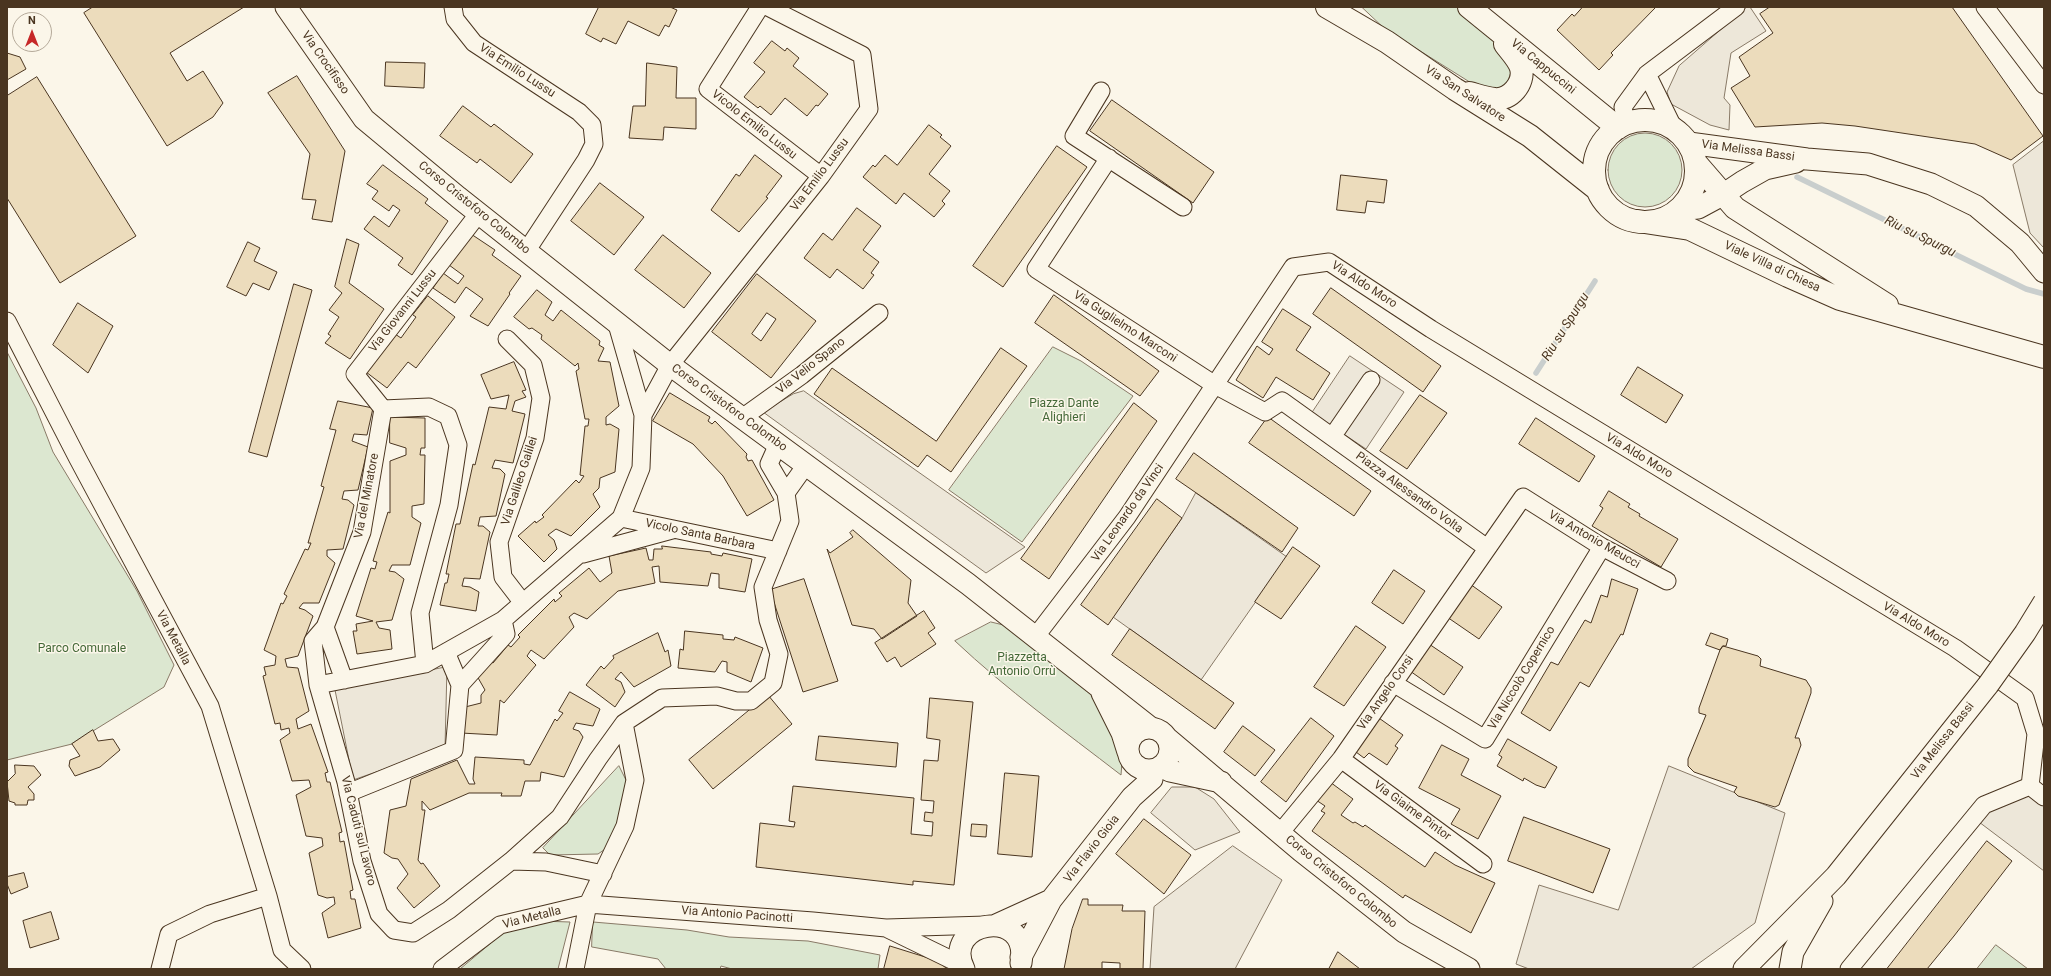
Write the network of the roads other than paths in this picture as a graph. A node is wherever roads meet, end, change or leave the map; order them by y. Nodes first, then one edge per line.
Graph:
1 (286, 7) edge
2 (453, 7) edge
3 (760, 7) edge
4 (768, 7) edge
5 (1327, 7) edge
6 (1469, 7) edge
7 (1736, 7) edge
8 (1985, 7) edge
9 (1493, 26) junction
10 (1647, 74) junction
11 (2044, 85) edge
12 (1454, 89) junction
13 (1101, 91) dead end
14 (364, 119) joint
15 (1622, 126) junction
16 (1673, 127) junction
17 (1693, 153) junction
18 (1109, 158) junction
19 (1806, 159) junction
20 (821, 176) junction
21 (1598, 190) junction
22 (1724, 194) junction
23 (1184, 207) dead end
24 (1678, 210) junction
25 (479, 213) junction
26 (1638, 221) junction
27 (527, 250) junction
28 (2044, 272) edge
29 (879, 313) dead end
30 (1906, 317) junction
31 (7, 321) edge
32 (616, 321) junction
33 (507, 339) dead end
34 (2044, 357) edge
35 (670, 365) junction
36 (1371, 380) dead end
37 (1214, 385) junction
38 (383, 409) junction
39 (642, 415) junction
40 (742, 418) junction
41 (1332, 437) junction
42 (778, 444) junction
43 (806, 465) junction
44 (786, 493) junction
45 (1522, 497) joint
46 (621, 518) junction
47 (675, 530) junction
48 (1602, 547) junction
49 (1487, 548) junction
50 (778, 551) junction
51 (579, 555) junction
52 (1667, 581) dead end
53 (524, 602) junction
54 (2044, 602) edge
55 (503, 620) junction
56 (326, 627) junction
57 (1036, 636) junction
58 (446, 652) junction
59 (425, 664) junction
60 (344, 680) junction
61 (1393, 683) junction
62 (318, 685) junction
63 (460, 685) junction
64 (1100, 689) junction
65 (624, 723) junction
66 (1159, 733) junction
67 (1129, 755) junction
68 (1341, 759) junction
69 (1157, 768) junction
70 (1222, 782) junction
71 (2030, 786) junction
72 (348, 793) junction
73 (1132, 797) junction
74 (2044, 797) edge
75 (1280, 834) junction
76 (510, 861) junction
77 (1483, 864) dead end
78 (603, 874) junction
79 (1836, 876) junction
80 (268, 896) junction
81 (1051, 900) junction
82 (588, 904) junction
83 (991, 925) junction
84 (886, 928) junction
85 (1020, 966) edge
86 (963, 967) edge
87 (160, 969) edge
88 (302, 969) edge
89 (442, 969) edge
90 (575, 969) edge
91 (1469, 969) edge
92 (1744, 969) edge
93 (1790, 969) edge
94 (1849, 969) edge

1 - 14 street, Via Crocifisso
2 - 27 street, Via Emilio Lussu
3 - 20 street, Vicolo Emilio Lussu
4 - 20 street, Via Emilio Lussu
5 - 12 main road, Via San Salvatore
6 - 9 main road, Via Cappuccini
7 - 10 street
8 - 11 street
9 - 12 main road
9 - 15 main road, Via Cappuccini
10 - 15 street
10 - 16 street
12 - 21 main road, Via San Salvatore
13 - 18 street
14 - 25 street, Corso Cristoforo Colombo
15 - 16 main road
15 - 21 main road
16 - 17 main road
17 - 19 street, Via Melissa Bassi
17 - 22 main road, Viale Villa di Chiesa
17 - 24 main road
18 - 23 street
18 - 37 street, Via Guglielmo Marconi
19 - 22 street, Via Melissa Bassi
19 - 28 street, Via Melissa Bassi
20 - 35 street, Via Emilio Lussu
21 - 26 main road
22 - 24 street, Via Melissa Bassi
22 - 30 main road, Viale Villa di Chiesa
24 - 26 main road
25 - 27 street, Corso Cristoforo Colombo
25 - 38 street, Via Giovanni Lussu
26 - 30 main road, Viale Villa di Chiesa
27 - 32 street, Corso Cristoforo Colombo
29 - 40 street, Via Velio Spano
30 - 34 main road, Viale Villa di Chiesa
31 - 80 street, Via Metalla
32 - 35 street, Corso Cristoforo Colombo
32 - 39 street
33 - 53 street, Via Galileo Galilei
35 - 39 street, Via Emilio Lussu
35 - 40 street, Corso Cristoforo Colombo
36 - 41 street
37 - 41 street, Piazza Alessandro Volta
37 - 57 street, Via Leonardo da Vinci
37 - 71 street, Via Aldo Moro
38 - 56 street, Via del Minatore
38 - 59 street
39 - 46 street
40 - 42 street, Corso Cristoforo Colombo
41 - 49 street, Piazza Alessandro Volta
42 - 43 street, Corso Cristoforo Colombo
42 - 44 street, Via Caduti sul Lavoro
43 - 44 street
43 - 57 street, Corso Cristoforo Colombo
44 - 50 street, Via Caduti sul Lavoro
45 - 48 street, Via Antonio Meucci
45 - 49 street, Via Angelo Corsi
46 - 47 street, Vicolo Santa Barbara
46 - 51 street
47 - 50 street, Vicolo Santa Barbara
47 - 51 street
48 - 52 street, Via Antonio Meucci
48 - 61 street, Via Niccolò Copernico
49 - 61 street, Via Angelo Corsi
50 - 65 street, Via Caduti sul Lavoro
51 - 53 street
53 - 55 street
54 - 79 street, Via Melissa Bassi, bridge
55 - 58 street
55 - 63 street
56 - 60 street
56 - 62 street, Via del Minatore
57 - 64 street, Corso Cristoforo Colombo
58 - 59 street
58 - 63 street
59 - 60 street
60 - 62 street
61 - 68 street, Via Angelo Corsi
62 - 72 street, Via Caduti sul Lavoro
63 - 72 street
64 - 66 street, Corso Cristoforo Colombo
64 - 67 street, Corso Cristoforo Colombo
65 - 76 street, Via Caduti sul Lavoro
65 - 78 street
66 - 67 street
66 - 69 street
66 - 70 street, Corso Cristoforo Colombo
67 - 69 street
67 - 73 street
68 - 75 street, Via Angelo Corsi
68 - 77 street, Via Giaime Pintor
69 - 70 street
69 - 73 street, Via Flavio Gioia
70 - 75 street, Corso Cristoforo Colombo
71 - 74 street
71 - 94 street
72 - 76 street, Via Caduti sul Lavoro
73 - 81 street, Via Flavio Gioia
75 - 91 street, Corso Cristoforo Colombo
76 - 78 street
78 - 82 street
79 - 92 street, Via Melissa Bassi
79 - 93 street, Via Melissa Bassi
80 - 87 street
80 - 88 street, Via Metalla
81 - 83 street, Via Flavio Gioia
81 - 85 street, Via Flavio Gioia
82 - 84 street, Via Antonio Pacinotti
82 - 89 street, Via Metalla
82 - 90 street
83 - 84 street, Via Antonio Pacinotti
83 - 85 street
83 - 86 street, Via Flavio Gioia
84 - 86 street, Via Antonio Pacinotti

